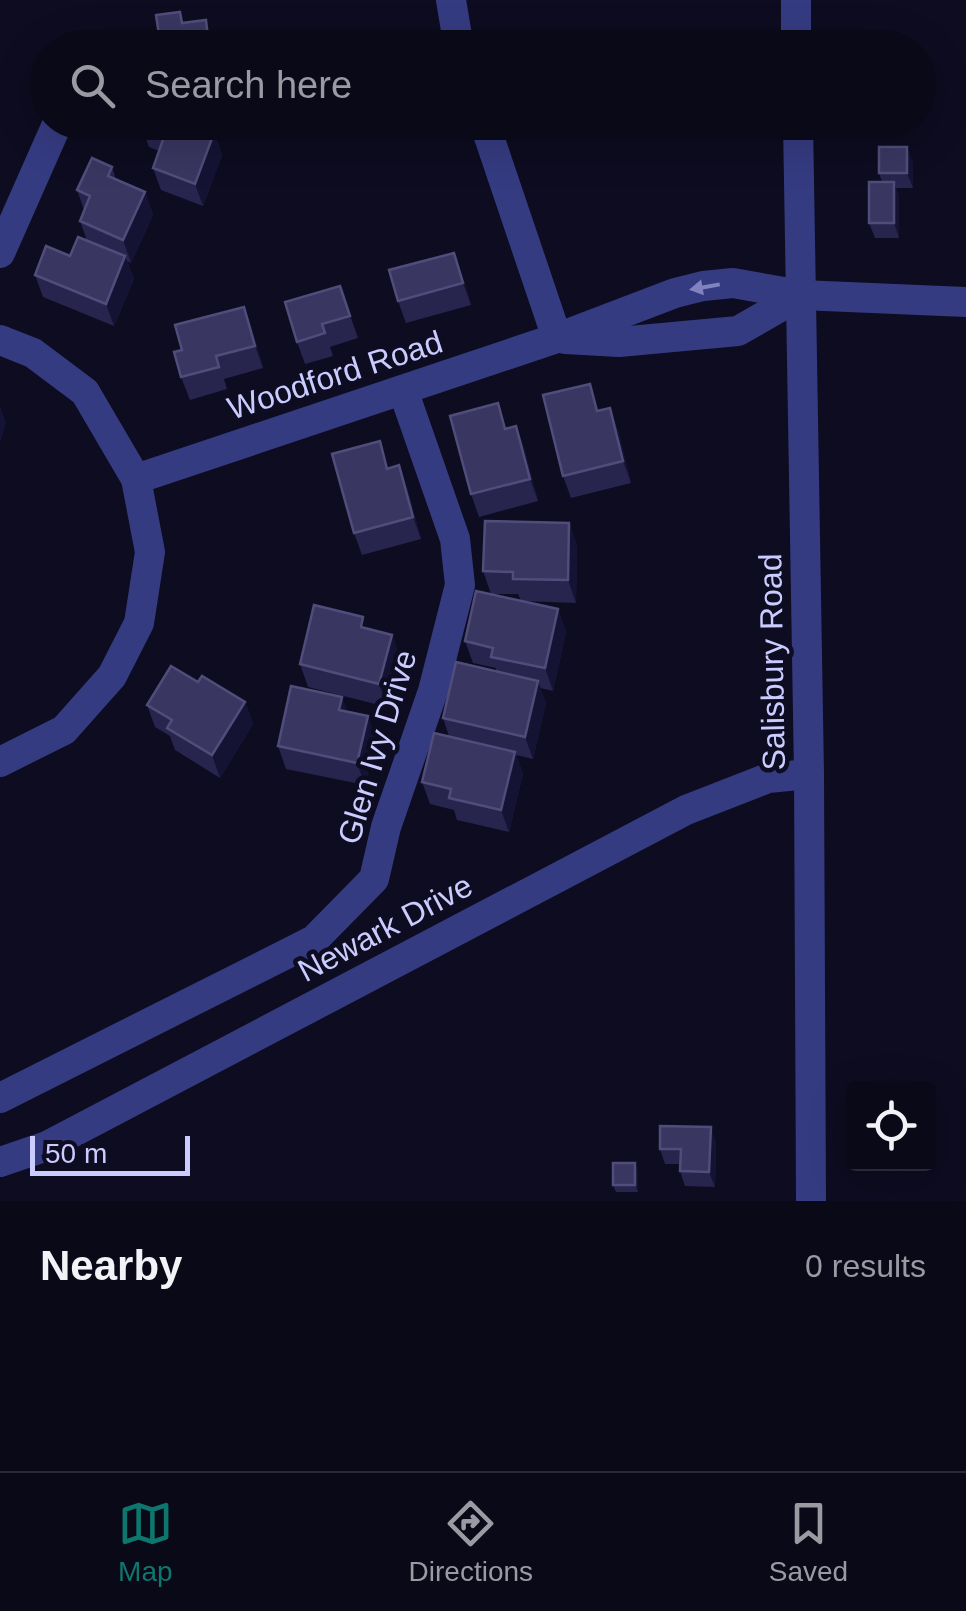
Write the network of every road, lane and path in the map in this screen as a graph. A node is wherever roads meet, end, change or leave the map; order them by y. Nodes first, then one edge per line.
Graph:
1 (451, 0) edge
2 (796, 0) edge
3 (456, 30) edge
4 (796, 30) edge
5 (50, 140) edge
6 (490, 140) edge
7 (798, 140) edge
8 (0, 253) edge
9 (800, 295) junction
10 (966, 302) edge
11 (556, 338) junction
12 (0, 340) edge
13 (403, 390) junction
14 (136, 479) junction
15 (0, 762) edge
16 (809, 774) junction
17 (0, 1098) edge
18 (0, 1162) edge
19 (811, 1201) edge

1 - 3 street
2 - 4 street
5 - 8 street
6 - 11 street
7 - 9 street, Salisbury Road
9 - 10 street, Woodford Road
9 - 11 street, Woodford Road
9 -> 11 street, Woodford Road
9 - 16 street, Salisbury Road
11 - 13 street, Woodford Road
12 - 14 street
13 - 14 street, Woodford Road
13 - 17 street, Glen Ivy Drive
14 - 15 street
16 - 18 street, Newark Drive
16 - 19 street, Salisbury Road

